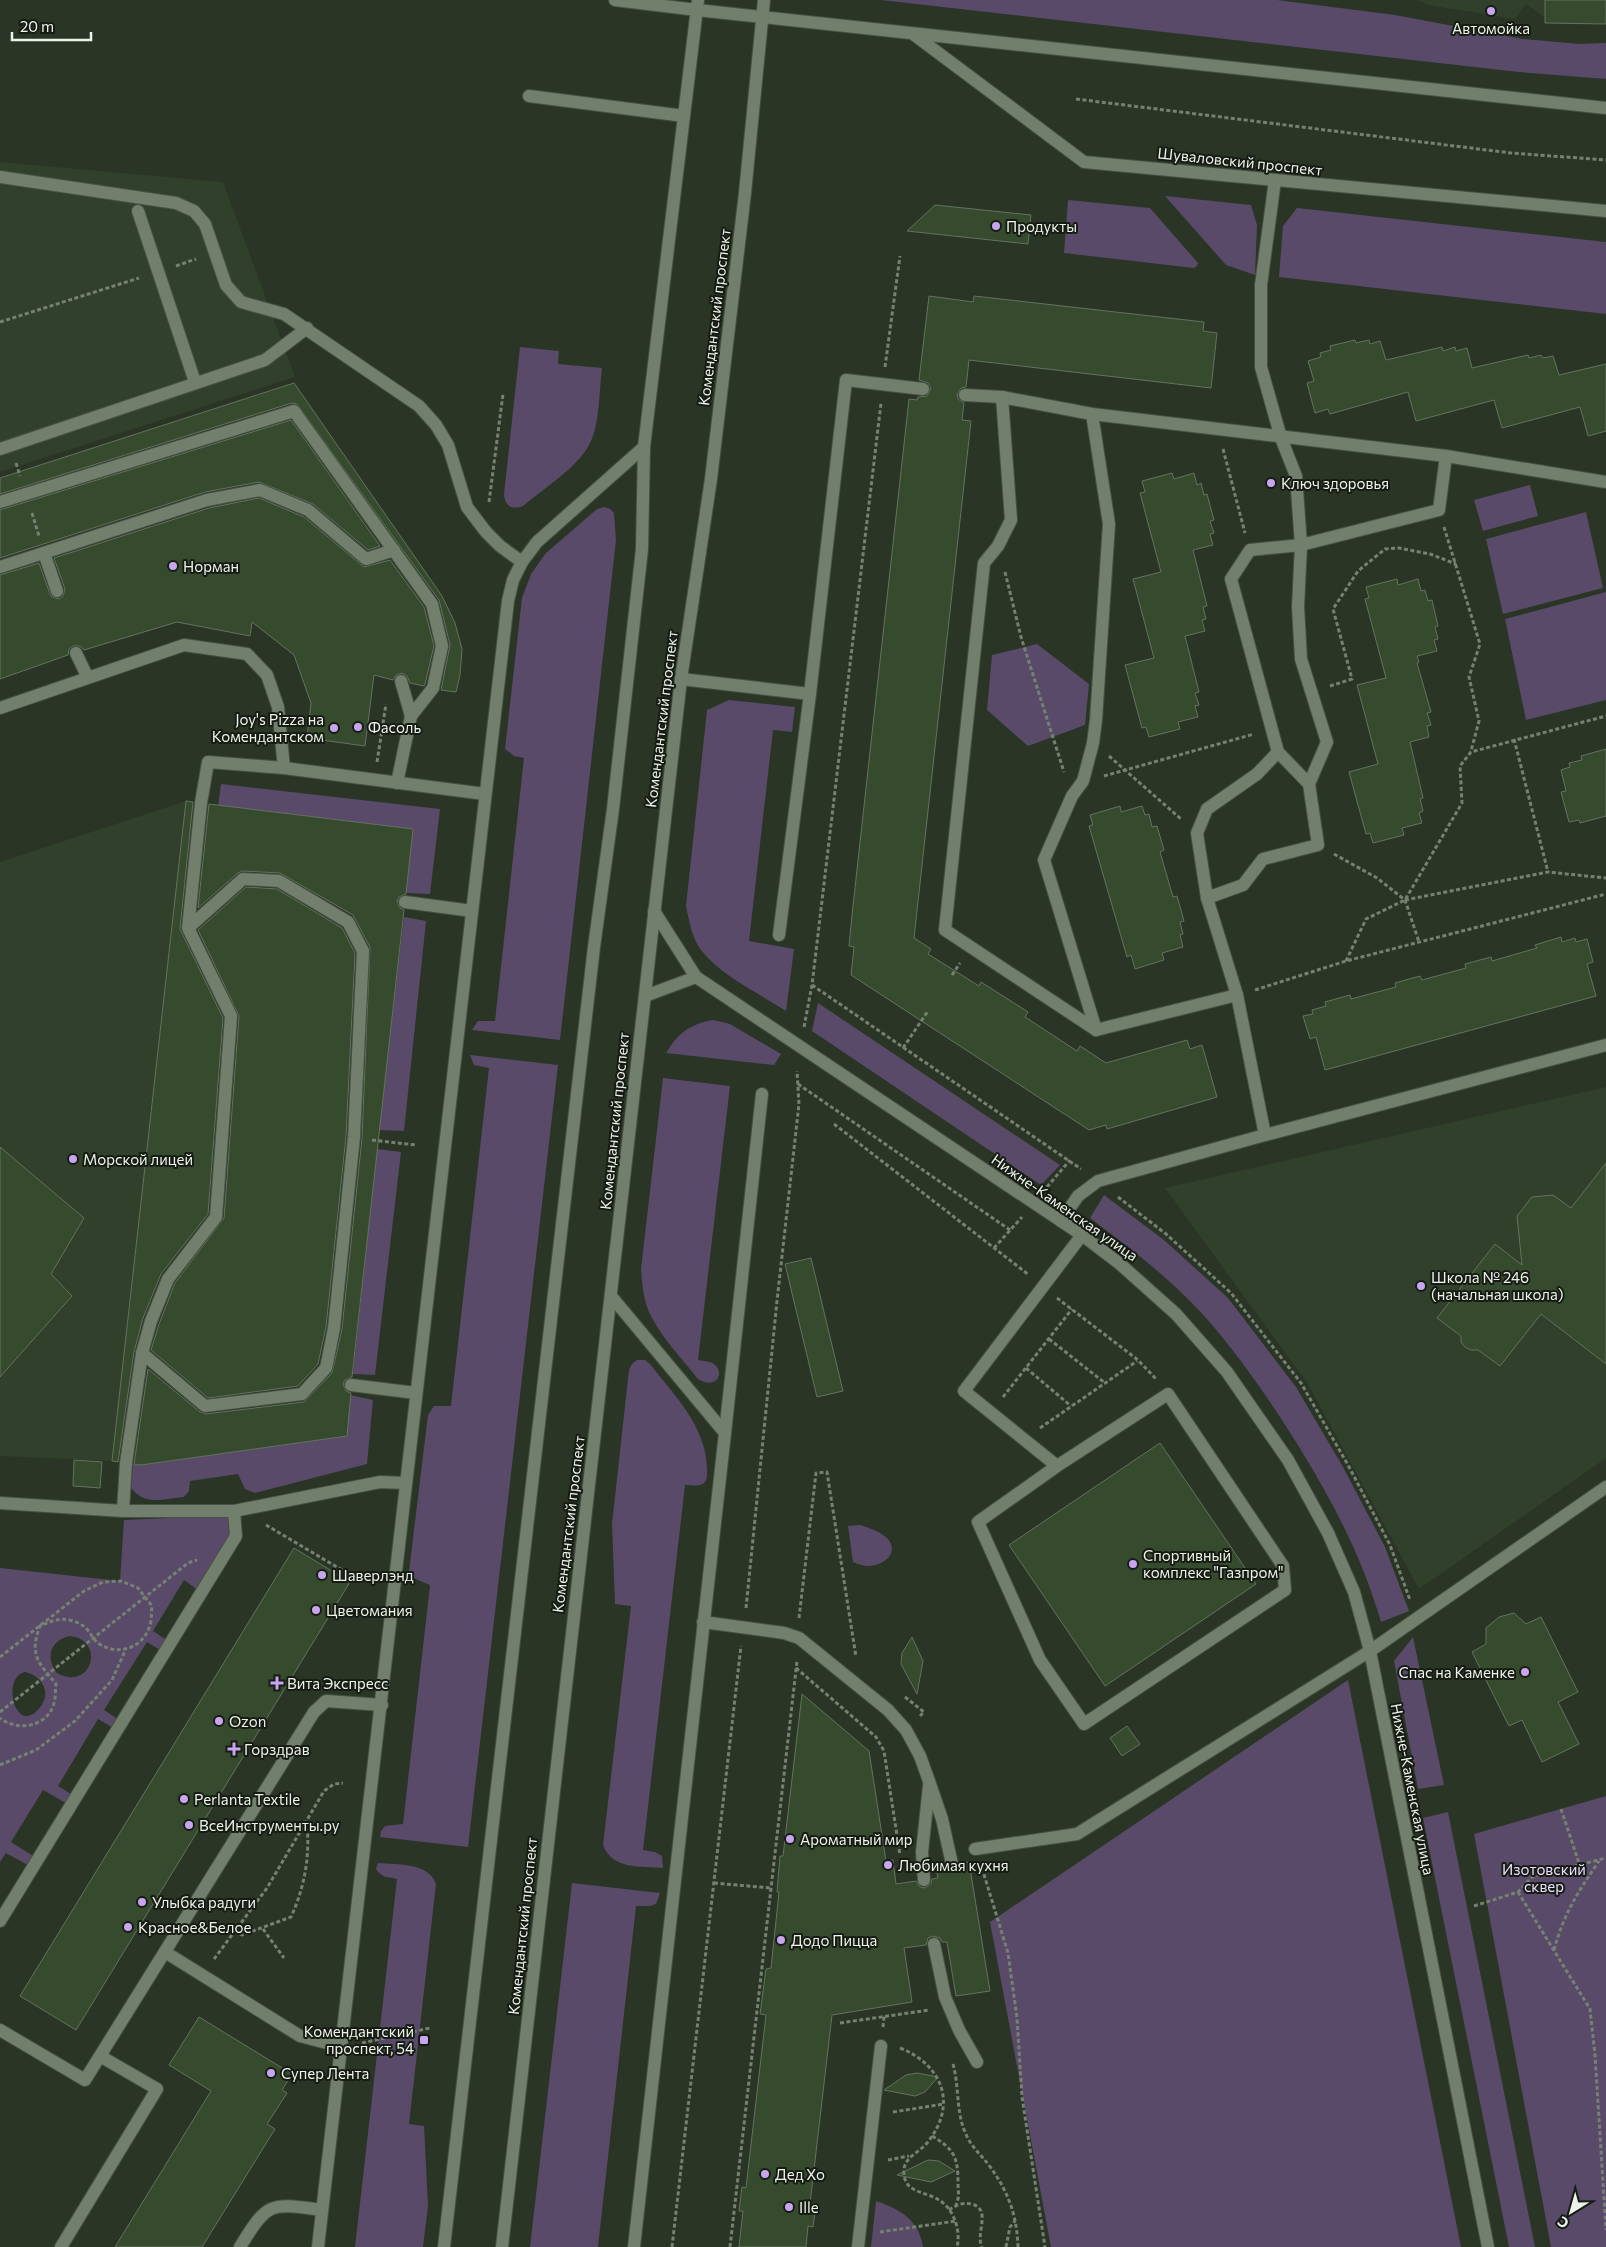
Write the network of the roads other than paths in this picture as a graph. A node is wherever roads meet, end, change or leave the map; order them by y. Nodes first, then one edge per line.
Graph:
1 (614, 0) edge
2 (764, 0) edge
3 (697, 5) edge
4 (762, 16) junction
5 (912, 33) junction
6 (529, 96) dead end
7 (1606, 108) edge
8 (684, 116) junction
9 (0, 177) edge
10 (1275, 180) junction
11 (138, 211) dead end
12 (1606, 211) edge
13 (307, 328) junction
14 (196, 382) junction
15 (923, 389) dead end
16 (965, 395) dead end
17 (1002, 397) junction
18 (1092, 414) junction
19 (1281, 438) junction
20 (644, 447) junction
21 (0, 449) edge
22 (1446, 456) junction
23 (1606, 482) edge
24 (0, 502) edge
25 (1301, 545) junction
26 (394, 550) junction
27 (44, 553) junction
28 (522, 562) junction
29 (0, 567) edge
30 (57, 591) dead end
31 (76, 652) dead end
32 (87, 676) junction
33 (681, 679) junction
34 (401, 681) dead end
35 (810, 694) junction
36 (0, 708) edge
37 (410, 716) junction
38 (1278, 752) junction
39 (284, 768) junction
40 (397, 783) junction
41 (1309, 784) junction
42 (484, 794) junction
43 (1207, 898) junction
44 (405, 902) dead end
45 (472, 911) junction
46 (654, 911) junction
47 (188, 928) junction
48 (779, 935) dead end
49 (696, 977) junction
50 (1237, 995) junction
51 (645, 996) junction
52 (1096, 1030) junction
53 (1606, 1045) edge
54 (762, 1094) dead end
55 (1265, 1135) junction
56 (1061, 1221) junction
57 (1082, 1235) junction
58 (611, 1296) junction
59 (142, 1353) junction
60 (352, 1385) dead end
61 (416, 1393) junction
62 (725, 1433) junction
63 (1057, 1466) junction
64 (405, 1483) junction
65 (1606, 1487) edge
66 (0, 1503) edge
67 (123, 1511) junction
68 (234, 1511) junction
69 (703, 1622) junction
70 (1370, 1651) junction
71 (382, 1705) junction
72 (929, 1780) junction
73 (975, 1849) road end
74 (952, 1864) dead end
75 (924, 1880) dead end
76 (0, 1921) edge
77 (934, 1944) dead end
78 (166, 1952) junction
79 (0, 2030) edge
80 (881, 2046) road end
81 (342, 2047) junction
82 (100, 2056) junction
83 (977, 2062) dead end
84 (322, 2210) junction
85 (858, 2241) edge
86 (61, 2247) edge
87 (240, 2247) edge
88 (318, 2247) edge
89 (444, 2247) edge
90 (502, 2247) edge
91 (634, 2247) edge
92 (1488, 2247) edge

1 - 3 main road
2 - 4 main road, Комендантский проспект
3 - 4 main road
3 - 8 main road
4 - 5 main road
4 - 33 main road, Комендантский проспект
5 - 7 main road
5 - 10 main road, Шуваловский проспект
6 - 8 main road
8 - 20 main road
9 - 13 main road
10 - 12 main road, Шуваловский проспект
10 - 19 main road
11 - 14 main road
13 - 14 main road
13 - 28 main road
14 - 21 main road
15 - 35 main road
16 - 17 main road
17 - 18 main road
17 - 52 main road
18 - 19 main road
18 - 52 main road
19 - 22 main road
19 - 25 main road
20 - 28 main road
20 - 89 main road
22 - 23 main road
22 - 25 main road
24 - 26 main road
25 - 38 main road
25 - 41 main road
26 - 27 main road
26 - 37 main road
27 - 29 main road
27 - 30 main road
28 - 42 main road
31 - 32 main road
32 - 36 main road
32 - 39 main road
33 - 35 main road
33 - 46 main road, Комендантский проспект
34 - 37 main road
35 - 48 main road
37 - 40 main road
38 - 41 main road
38 - 43 main road
39 - 40 main road
39 - 47 main road
40 - 42 main road
41 - 43 main road
42 - 45 main road
43 - 50 main road
44 - 45 main road
45 - 61 main road
46 - 49 main road, Нижне-Каменская улица
46 - 51 main road, Комендантский проспект
47 - 59 main road
47 - 59 main road
49 - 51 main road
49 - 56 main road, Нижне-Каменская улица
50 - 52 main road
50 - 55 main road
51 - 58 main road, Комендантский проспект
53 - 55 main road
54 - 62 main road
55 - 56 main road
56 - 57 main road, Нижне-Каменская улица
57 - 63 main road
57 - 70 main road, Нижне-Каменская улица
58 - 62 main road
58 - 90 main road, Комендантский проспект
59 - 67 main road
60 - 61 main road
61 - 64 main road
62 - 69 main road
63 - 63 main road
64 - 68 main road
64 - 71 main road
65 - 70 main road
66 - 67 main road
67 - 68 main road
68 - 76 main road
69 - 72 main road
69 - 91 main road
70 - 73 main road
70 - 92 main road, Нижне-Каменская улица
71 - 78 main road
71 - 81 main road
72 - 74 main road
72 - 75 main road
77 - 83 main road
78 - 81 main road
78 - 82 main road
79 - 82 main road
80 - 85 main road
81 - 84 main road
82 - 86 main road
84 - 87 main road
84 - 88 main road

